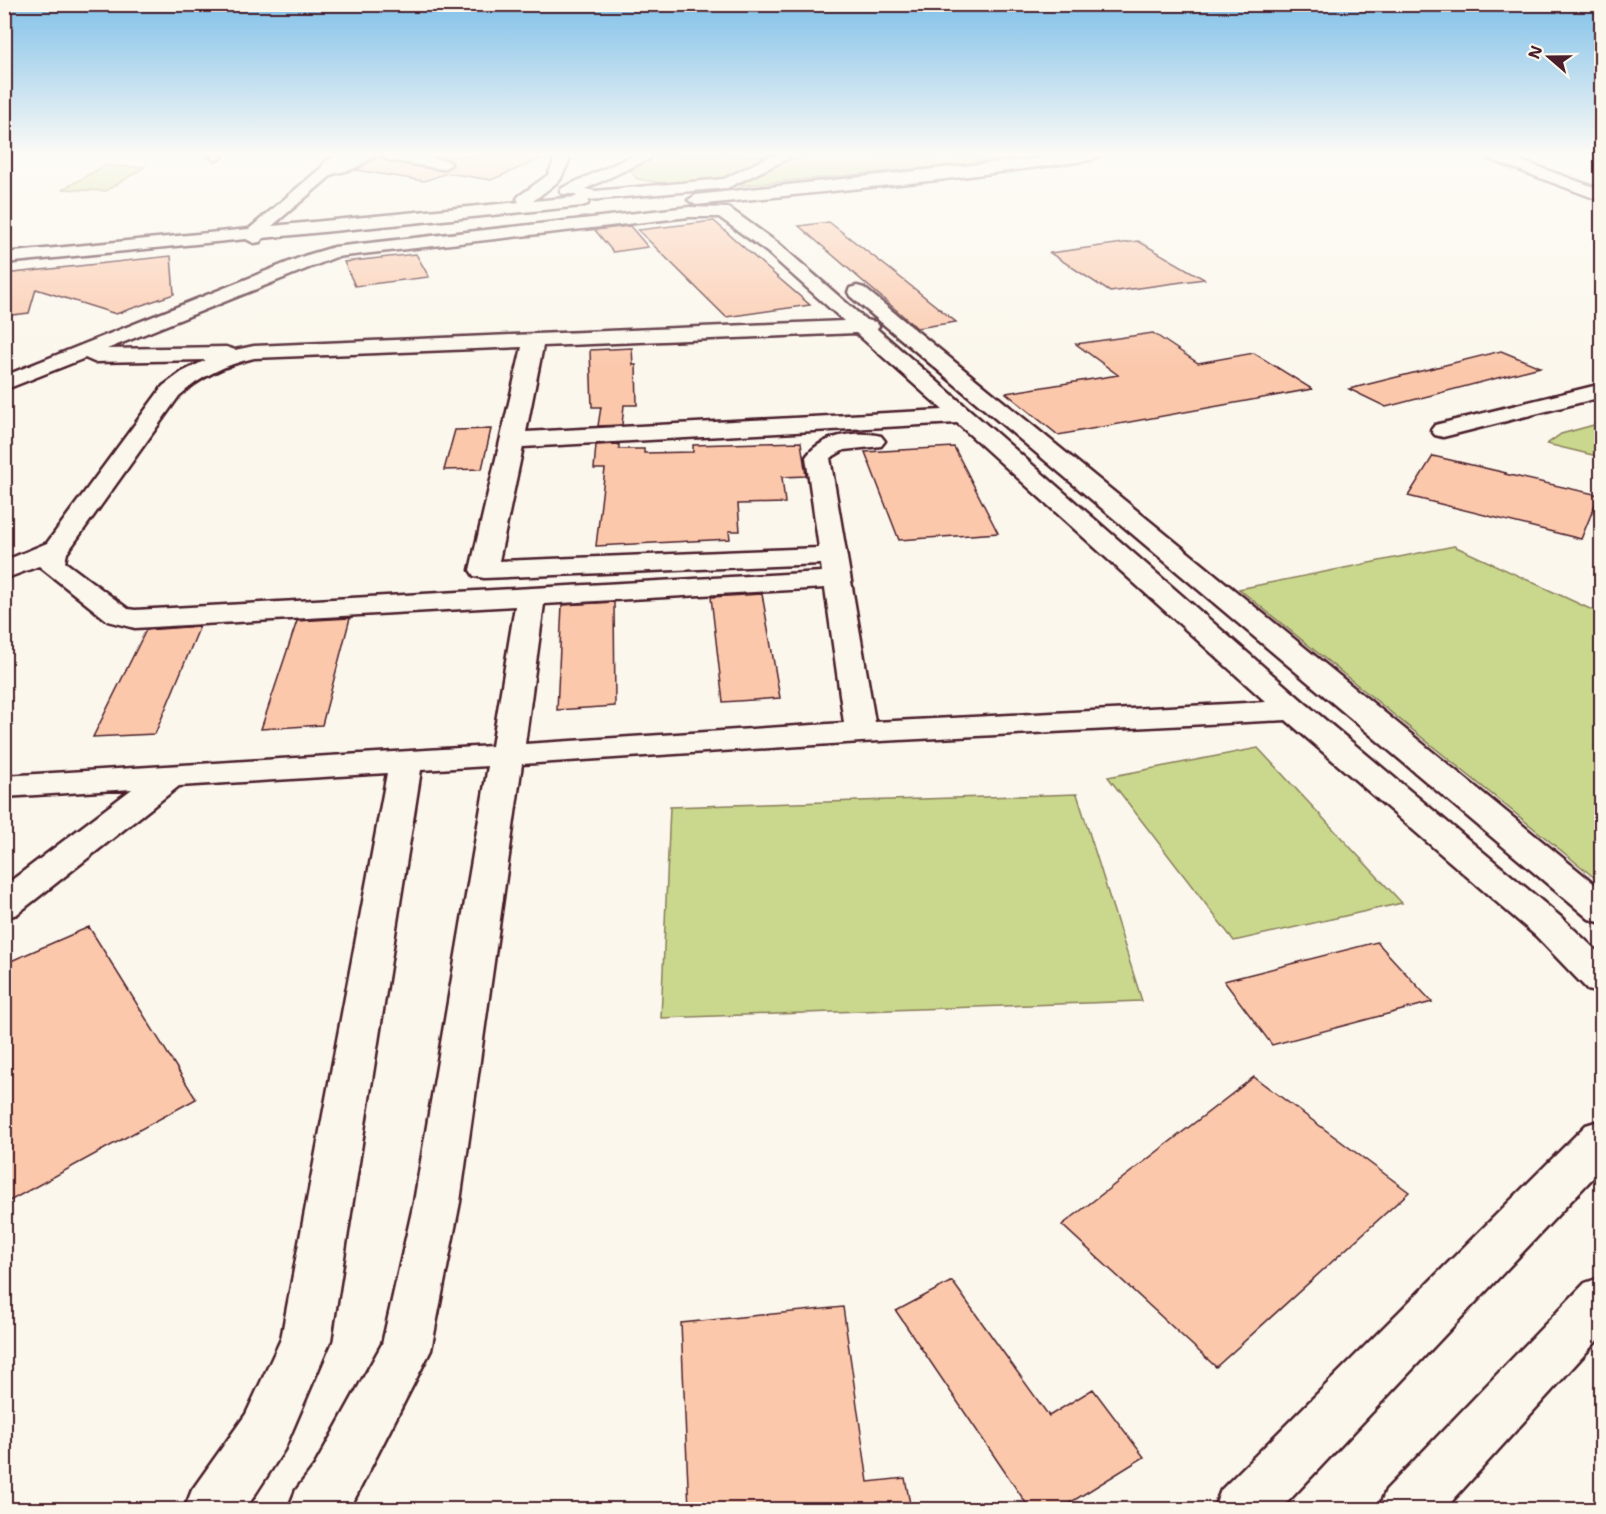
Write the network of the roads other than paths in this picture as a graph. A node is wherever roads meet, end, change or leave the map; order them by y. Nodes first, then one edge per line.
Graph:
1 (265, 227) edge
2 (329, 227) edge
3 (443, 227) edge
4 (559, 227) edge
5 (743, 227) edge
6 (777, 227) edge
7 (423, 229) junction
8 (254, 237) junction
9 (4, 258) edge
10 (4, 264) edge
11 (865, 326) junction
12 (534, 340) junction
13 (254, 352) junction
14 (72, 356) junction
15 (4, 370) edge
16 (4, 384) edge
17 (1602, 390) edge
18 (966, 418) junction
19 (1443, 430) dead end
20 (514, 432) junction
21 (57, 549) junction
22 (836, 567) junction
23 (4, 571) edge
24 (531, 597) junction
25 (1294, 710) junction
26 (861, 732) junction
27 (508, 755) junction
28 (406, 762) junction
29 (171, 776) junction
30 (4, 787) edge
31 (4, 905) edge
32 (1602, 910) edge
33 (1602, 980) edge
34 (1602, 1138) edge
35 (1602, 1299) edge
36 (212, 1509) edge
37 (316, 1509) edge
38 (1241, 1509) edge
39 (1406, 1509) edge

1 - 8 street
2 - 8 street
3 - 7 street
4 - 14 street
5 - 11 street
6 - 32 street
7 - 8 street
7 - 15 street
8 - 9 street
8 - 10 street
11 - 12 street
11 - 18 street
12 - 13 street
12 - 20 street
13 - 14 street
13 - 21 street
14 - 16 street
17 - 19 street
18 - 20 street
18 - 22 street
18 - 25 street
20 - 22 street
21 - 23 street
21 - 24 street
22 - 24 street
22 - 26 street
24 - 27 street
25 - 26 street
25 - 33 street
26 - 27 street
27 - 28 street
27 - 37 street
28 - 29 street
28 - 36 street
29 - 30 street
29 - 31 street
34 - 38 street
35 - 39 street

